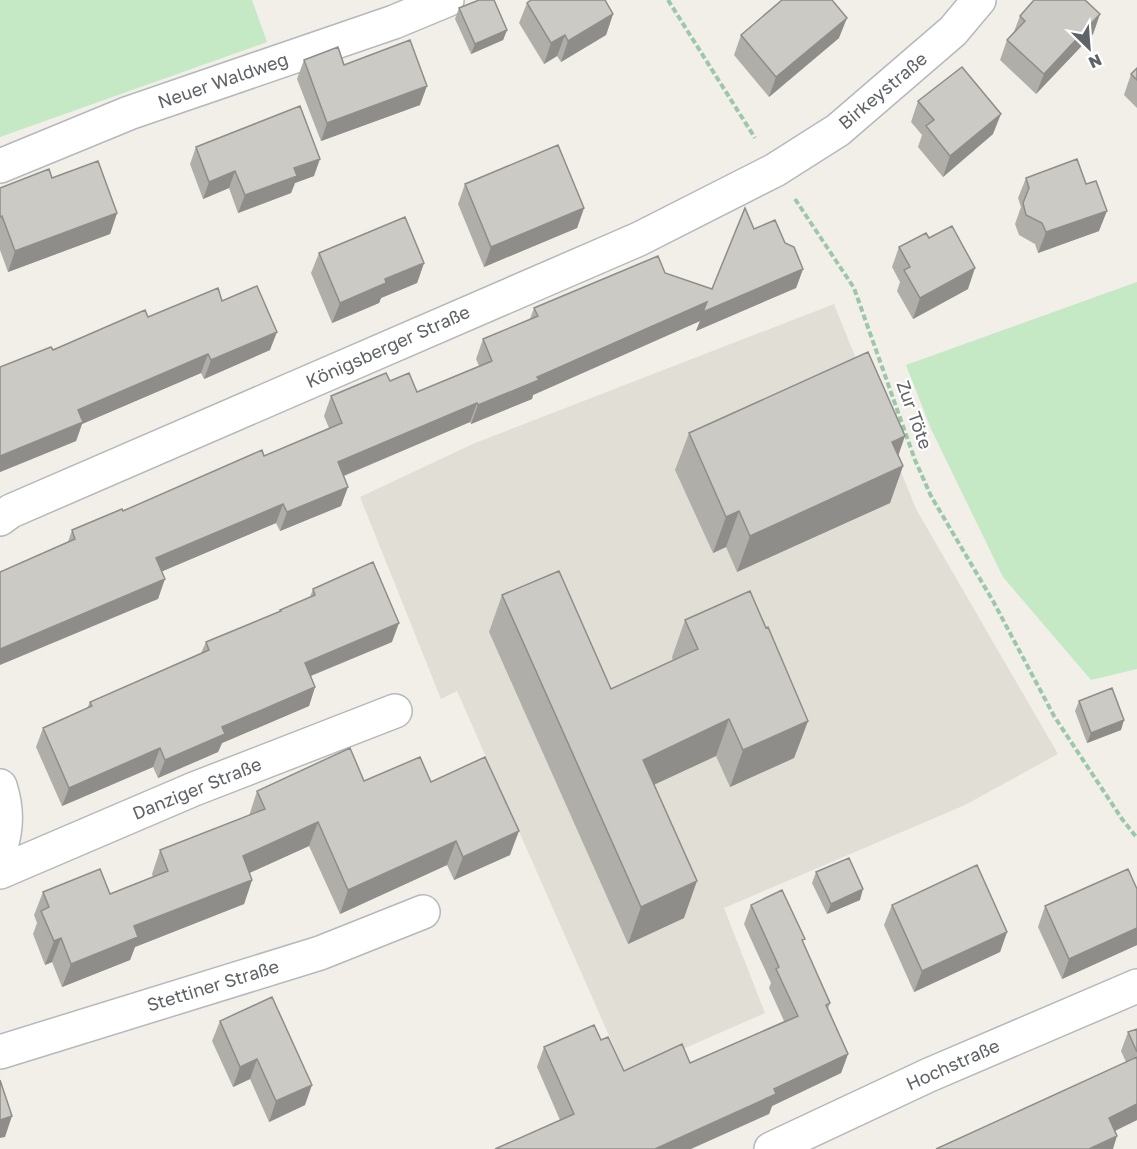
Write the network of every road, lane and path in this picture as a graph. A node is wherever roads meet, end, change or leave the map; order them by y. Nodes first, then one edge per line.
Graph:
1 (447, 0) edge
2 (668, 0) edge
3 (980, 0) edge
4 (0, 166) edge
5 (775, 170) junction
6 (0, 519) edge
7 (395, 711) dead end
8 (0, 786) edge
9 (1137, 838) edge
10 (0, 849) edge
11 (0, 872) edge
12 (423, 912) dead end
13 (1137, 986) edge
14 (0, 1052) edge
15 (771, 1149) edge

1 - 4 street, Neuer Waldweg
2 - 5 path, Zur Töte
3 - 5 street, Birkeystraße
5 - 6 street, Königsberger Straße
5 - 9 path, Zur Töte
7 - 11 street, Danziger Straße
8 - 10 street
12 - 14 street, Stettiner Straße
13 - 15 street, Hochstraße

